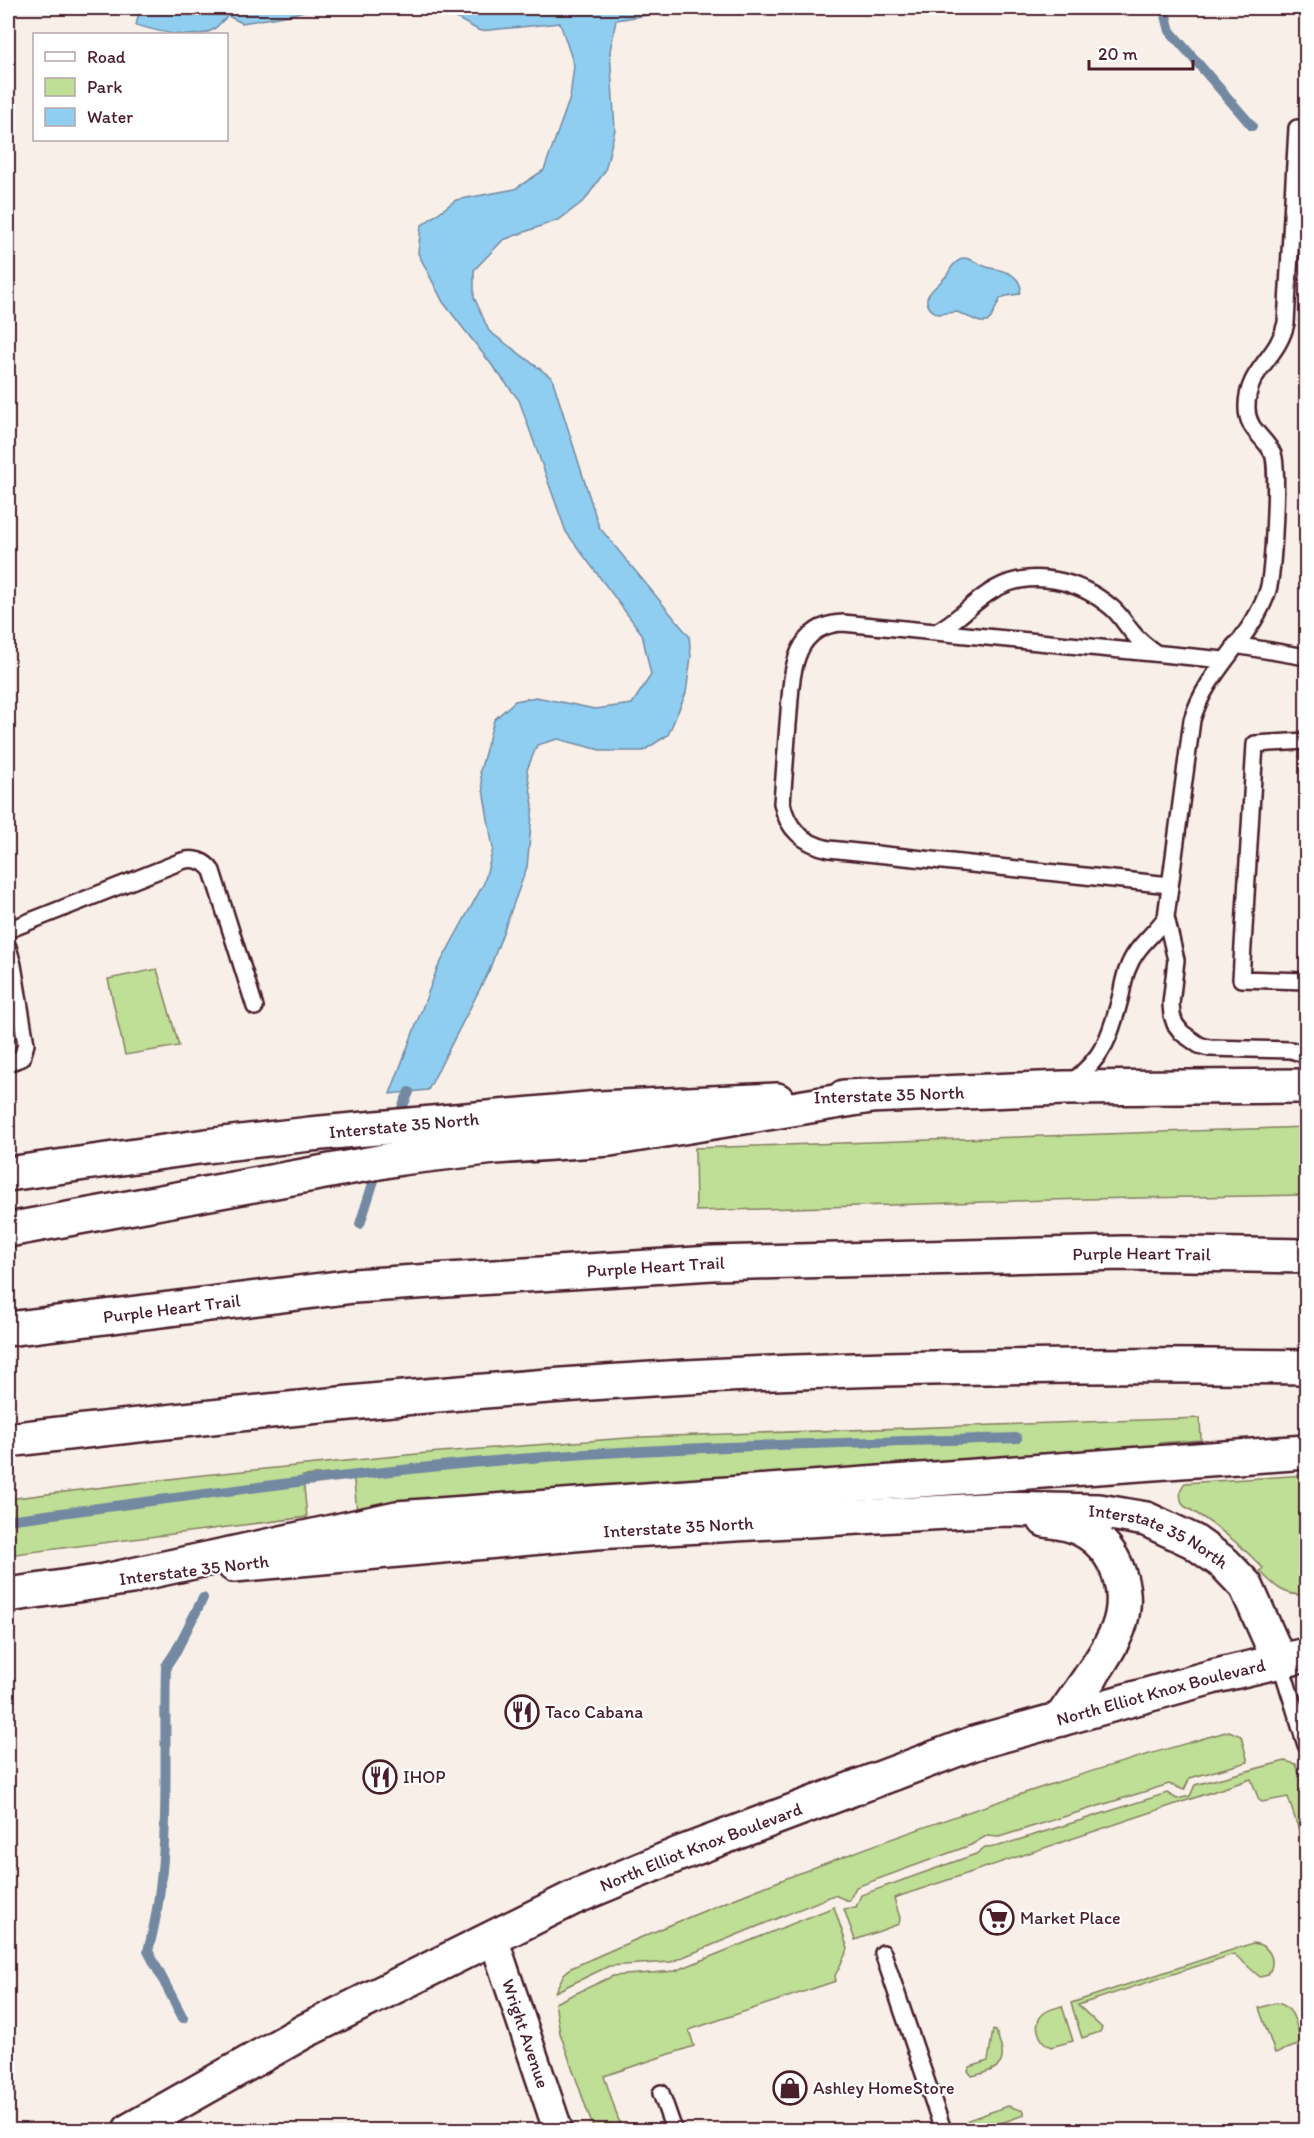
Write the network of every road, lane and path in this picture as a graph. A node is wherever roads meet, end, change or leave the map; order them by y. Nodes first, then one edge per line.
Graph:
1 (1297, 128) dead end
2 (936, 632) junction
3 (1235, 645) junction
4 (1156, 653) junction
5 (1306, 657) edge
6 (1224, 660) junction
7 (1306, 741) edge
8 (1170, 885) junction
9 (1166, 916) junction
10 (8, 930) edge
11 (8, 947) edge
12 (10, 965) edge
13 (1306, 981) edge
14 (255, 1007) dead end
15 (1306, 1055) edge
16 (8, 1064) edge
17 (1306, 1086) edge
18 (1064, 1088) junction
19 (871, 1096) junction
20 (8, 1174) edge
21 (8, 1230) edge
22 (1306, 1256) edge
23 (8, 1329) edge
24 (1306, 1367) edge
25 (8, 1440) edge
26 (1306, 1452) edge
27 (1000, 1509) junction
28 (105, 1581) junction
29 (8, 1595) edge
30 (1293, 1659) edge
31 (1061, 1719) junction
32 (1306, 1744) edge
33 (493, 1937) junction
34 (883, 1953) dead end
35 (661, 2093) dead end
36 (130, 2130) edge
37 (558, 2130) edge
38 (674, 2130) edge
39 (943, 2130) edge

1 - 3 lane
2 - 4 lane
2 - 4 lane
2 - 8 lane
3 - 5 lane
3 - 6 lane
4 - 6 lane
6 - 8 lane
7 - 13 lane
8 - 9 lane
9 - 15 lane
9 - 18 lane
10 - 14 lane
11 - 12 lane
12 - 16 lane
17 - 18 main road, Interstate 35 North
18 - 19 main road, Interstate 35 North
19 - 20 main road, Interstate 35 North
19 - 21 main road
22 - 23 main road, Purple Heart Trail
24 - 25 main road
26 - 28 main road
27 - 28 main road, Interstate 35 North
27 - 30 main road, Interstate 35 North
27 - 31 main road
28 - 29 main road, Interstate 35 North
30 - 31 main road, North Elliot Knox Boulevard
30 - 32 lane
31 - 33 main road, North Elliot Knox Boulevard
33 - 36 main road, North Elliot Knox Boulevard
33 - 37 street, Wright Avenue
34 - 39 lane
35 - 38 lane

